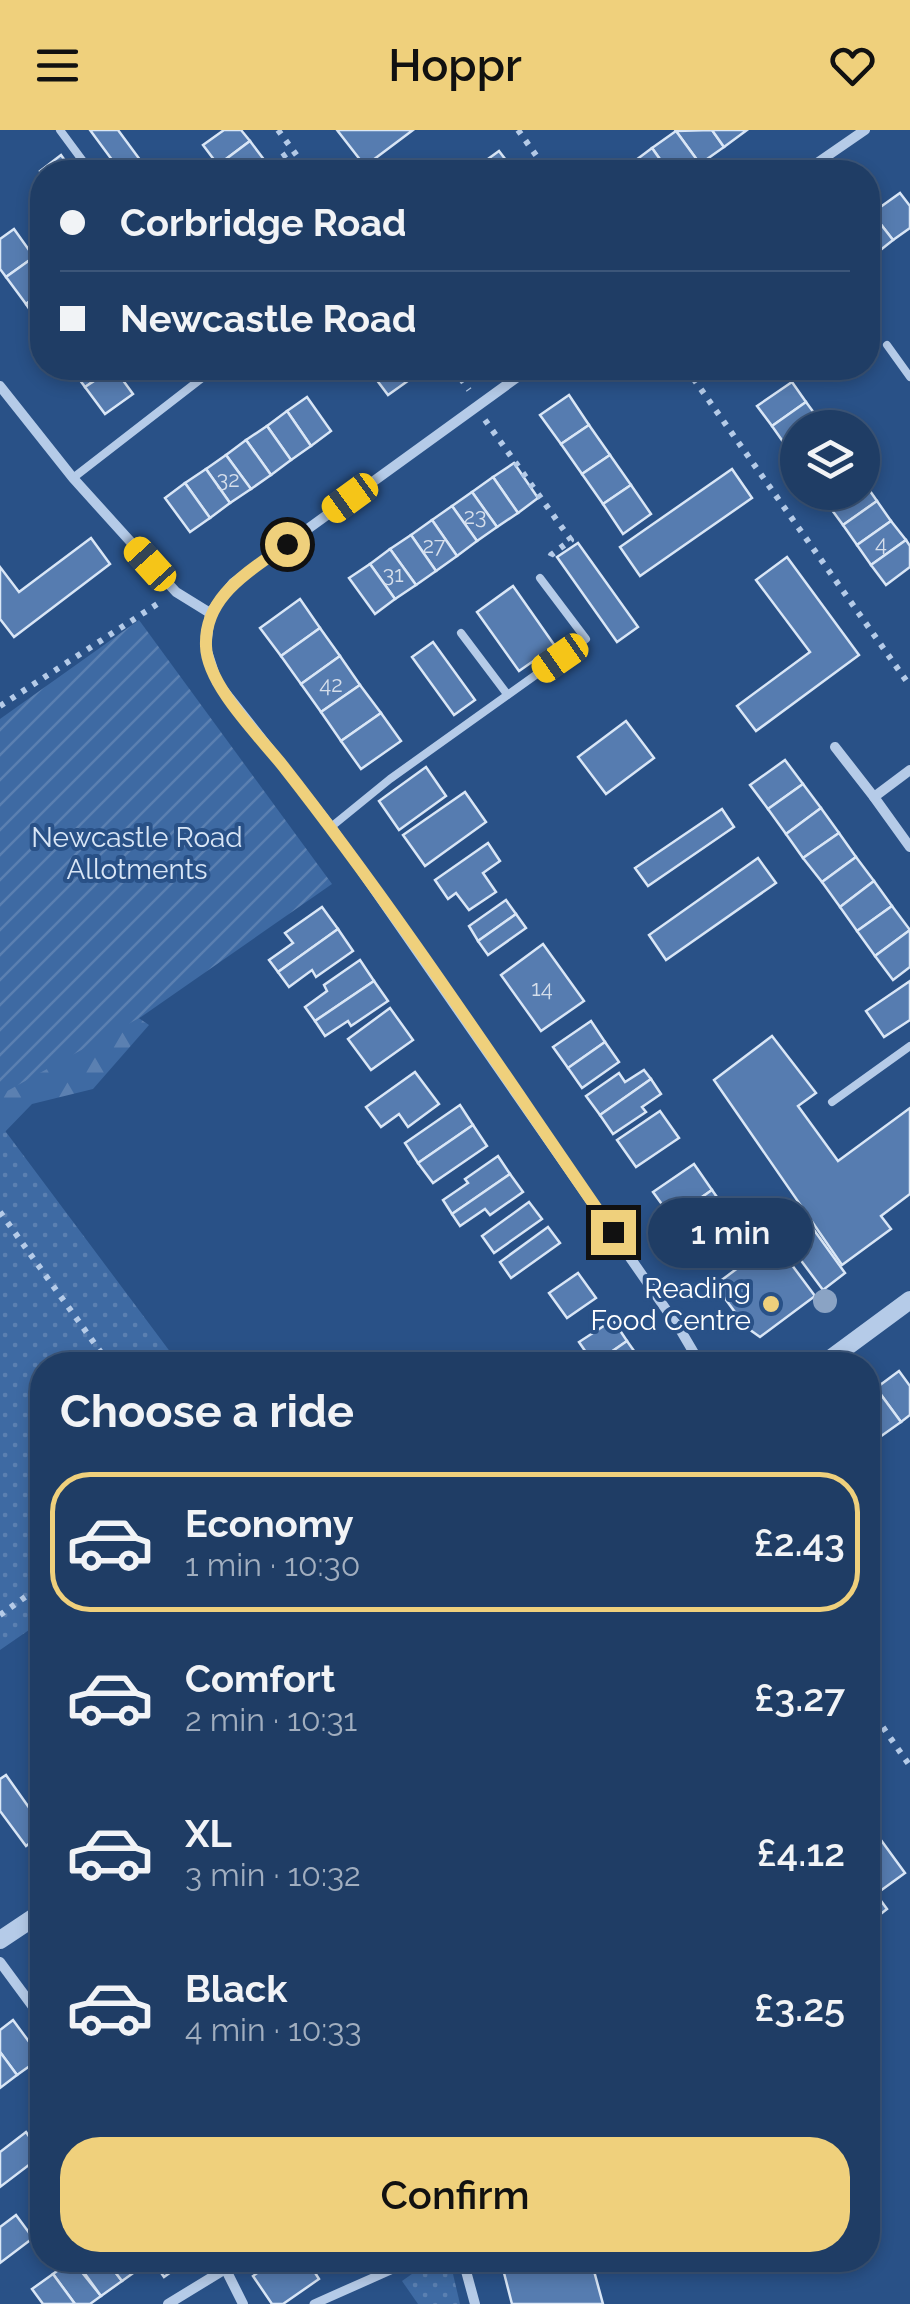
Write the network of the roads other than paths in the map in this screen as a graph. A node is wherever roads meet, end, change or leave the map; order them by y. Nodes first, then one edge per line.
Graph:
1 (60, 130) edge
2 (865, 130) edge
3 (82, 160) edge
4 (821, 160) edge
5 (887, 345) dead end
6 (910, 377) edge
7 (199, 380) edge
8 (513, 380) edge
9 (0, 386) edge
10 (73, 478) junction
11 (540, 578) road end
12 (210, 613) junction
13 (461, 633) dead end
14 (507, 694) junction
15 (835, 747) dead end
16 (910, 770) edge
17 (874, 796) junction
18 (331, 827) junction
19 (910, 847) edge
20 (910, 1046) edge
21 (832, 1102) dead end
22 (910, 1300) edge
23 (692, 1352) edge
24 (840, 1352) edge
25 (30, 1920) edge
26 (0, 1940) edge
27 (0, 1962) edge
28 (30, 2003) edge
29 (213, 2272) edge
30 (228, 2272) edge
31 (387, 2272) edge
32 (466, 2272) edge
33 (168, 2304) edge
34 (243, 2304) edge
35 (314, 2304) edge
36 (475, 2304) edge

1 - 3 lane
2 - 4 street
5 - 6 lane
7 - 10 lane
8 - 12 street
9 - 10 street
10 - 12 street
11 - 14 lane
12 - 18 street
13 - 14 lane
14 - 18 lane
15 - 17 street
16 - 17 street
17 - 19 street
18 - 23 street
20 - 21 lane
22 - 24 street
25 - 26 street
27 - 28 street
29 - 33 street
30 - 34 street
31 - 35 street
32 - 36 street

